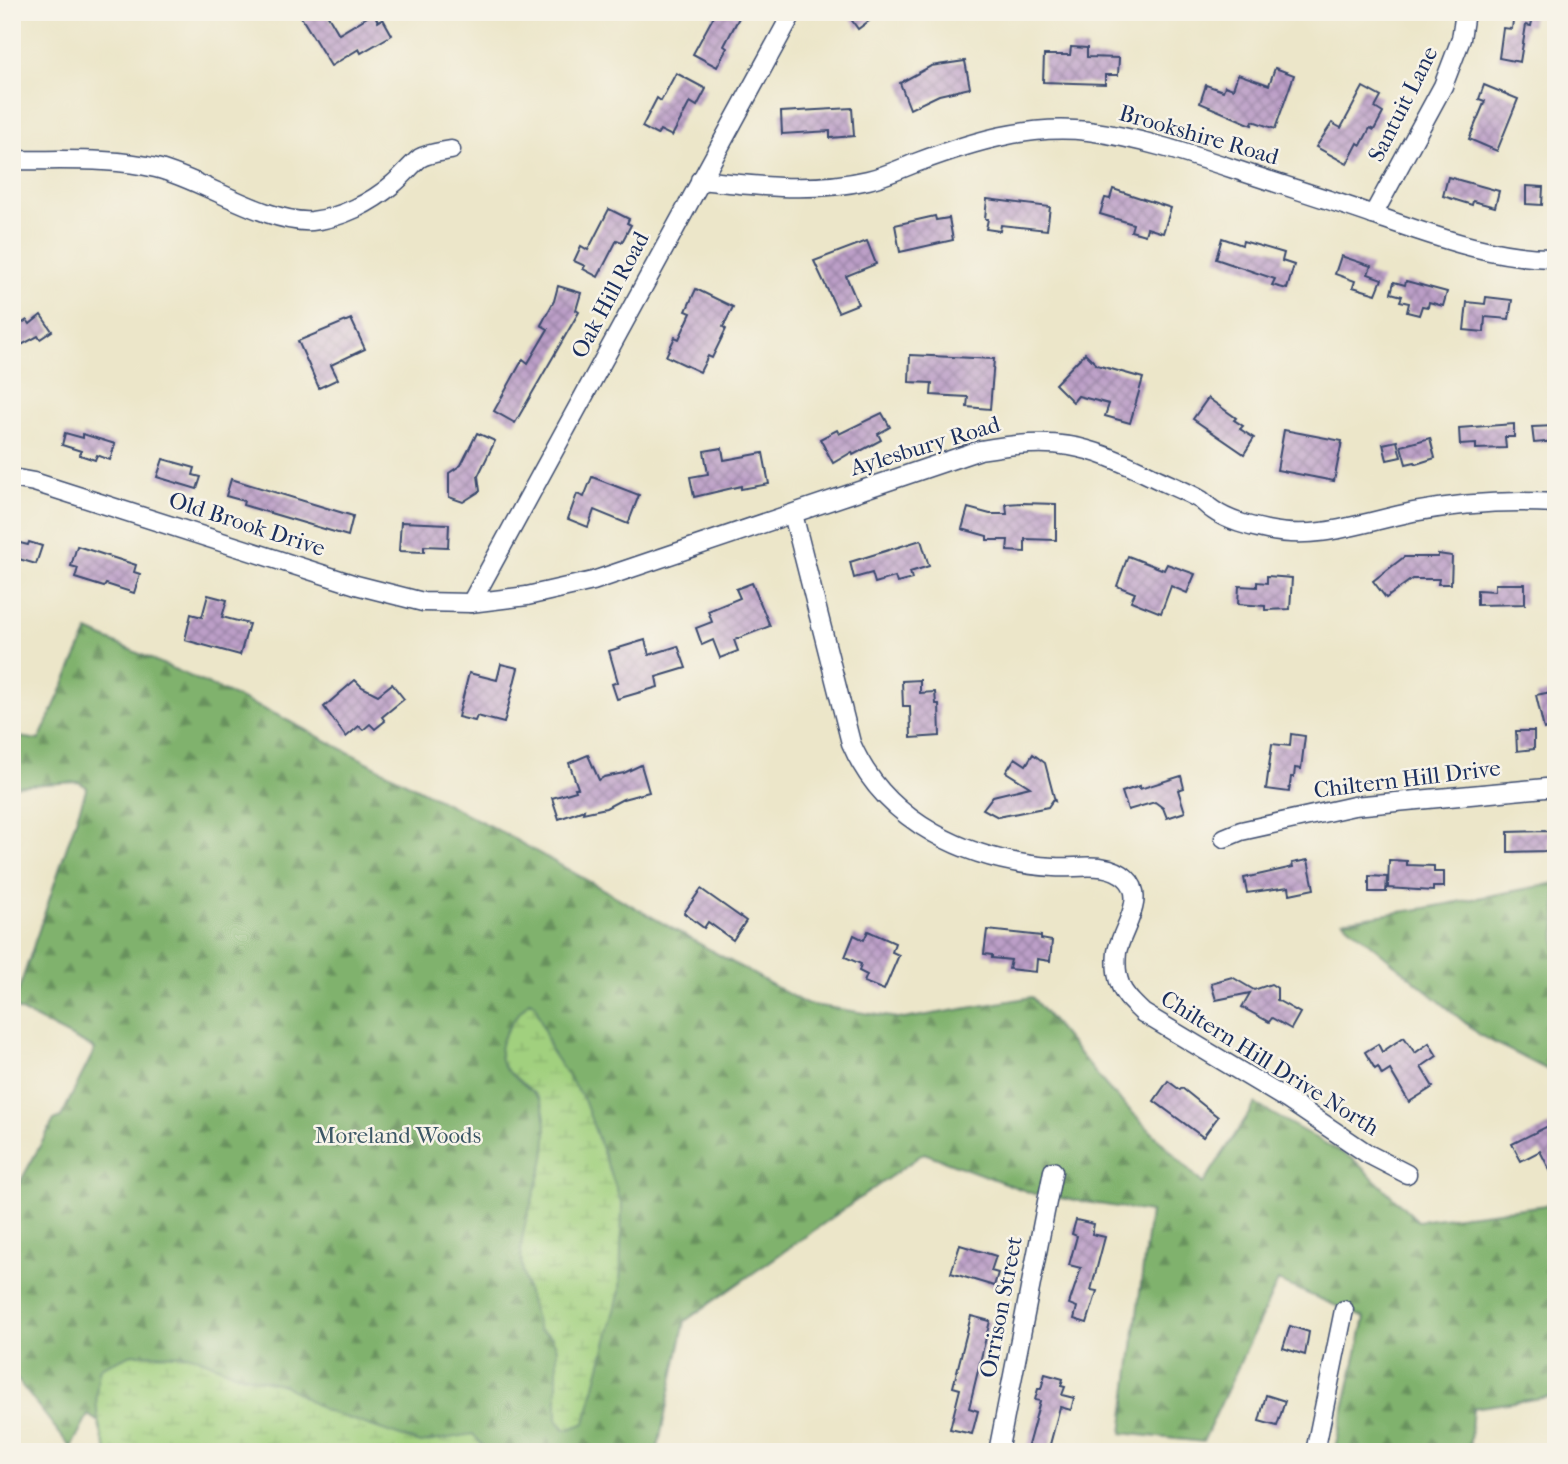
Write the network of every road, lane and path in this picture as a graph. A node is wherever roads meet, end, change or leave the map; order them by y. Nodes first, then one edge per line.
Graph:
1 (793, 12) edge
2 (1465, 12) edge
3 (451, 150) dead end
4 (12, 160) edge
5 (700, 180) junction
6 (1373, 215) junction
7 (1556, 258) edge
8 (12, 478) edge
9 (1556, 503) edge
10 (793, 513) junction
11 (471, 603) junction
12 (1556, 787) edge
13 (1224, 838) dead end
14 (1053, 1171) dead end
15 (1407, 1174) dead end
16 (1344, 1310) dead end
17 (998, 1452) edge
18 (1315, 1452) edge

1 - 5 street, Oak Hill Road
2 - 6 street, Santuit Lane
3 - 4 street
5 - 6 street, Brookshire Road
5 - 11 street, Oak Hill Road
6 - 7 street, Brookshire Road
8 - 11 street, Old Brook Drive
9 - 10 street, Aylesbury Road
10 - 11 street, Aylesbury Road
10 - 15 street, Chiltern Hill Drive North
12 - 13 street, Chiltern Hill Drive
14 - 17 street, Orrison Street
16 - 18 street

